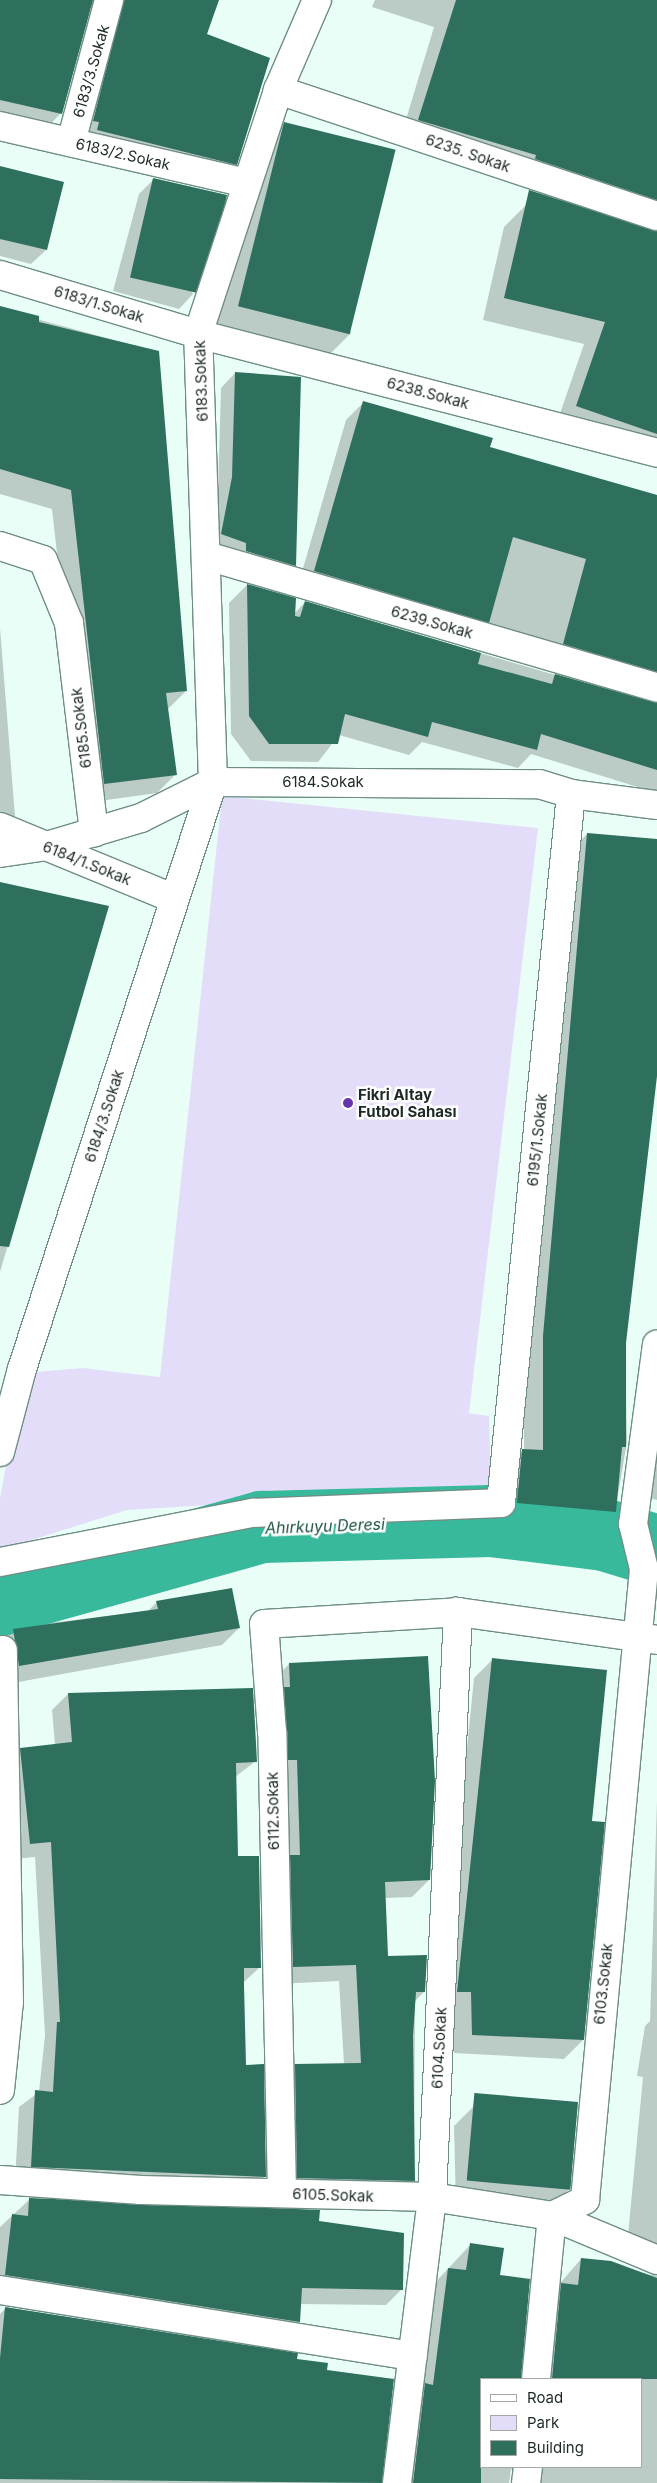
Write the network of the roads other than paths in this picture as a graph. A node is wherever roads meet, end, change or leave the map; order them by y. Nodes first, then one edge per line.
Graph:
1 (110, 0) edge
2 (317, 0) edge
3 (278, 90) junction
4 (0, 126) edge
5 (71, 142) junction
6 (246, 183) junction
7 (657, 216) edge
8 (0, 275) edge
9 (198, 334) junction
10 (657, 453) edge
11 (0, 546) edge
12 (207, 556) junction
13 (657, 688) edge
14 (213, 782) junction
15 (571, 794) junction
16 (657, 805) edge
17 (0, 827) edge
18 (94, 833) junction
19 (46, 846) junction
20 (0, 853) edge
21 (175, 899) junction
22 (657, 1345) edge
23 (11, 1367) edge
24 (0, 1452) edge
25 (0, 1562) edge
26 (458, 1612) junction
27 (648, 1638) edge
28 (3, 1650) dead end
29 (3, 2034) edge
30 (0, 2090) edge
31 (0, 2180) edge
32 (282, 2193) junction
33 (432, 2198) junction
34 (552, 2216) junction
35 (657, 2260) edge
36 (0, 2290) edge
37 (413, 2356) junction
38 (536, 2378) edge
39 (528, 2468) edge
40 (397, 2483) edge
41 (526, 2483) edge

1 - 5 street, 6183/3.Sokak
2 - 3 street, 6183.Sokak
3 - 6 street, 6183.Sokak
3 - 7 street, 6235. Sokak
4 - 5 street, 6183/2.Sokak
5 - 6 street, 6183/2.Sokak
6 - 9 street, 6183.Sokak
8 - 9 street, 6183/1.Sokak
9 - 10 street, 6238.Sokak
9 - 12 street, 6183.Sokak
11 - 18 street, 6185.Sokak
12 - 13 street, 6239.Sokak
12 - 14 street, 6183.Sokak
14 - 15 street, 6184.Sokak
14 - 18 street, 6184.Sokak
14 - 21 street, 6184/3.Sokak
15 - 16 street, 6184.Sokak
15 - 25 street, 6195/1.Sokak
17 - 19 street, 6184/1.Sokak
18 - 19 street, 6184.Sokak
19 - 20 street, 6184.Sokak
19 - 21 street, 6184/1.Sokak
21 - 23 street, 6184/3.Sokak
22 - 27 street, 6103.Sokak
23 - 24 street, 6184/3.Sokak
26 - 27 street
26 - 32 street, 6112.Sokak
26 - 33 street, 6104.Sokak
27 - 34 street, 6103.Sokak
28 - 29 street
29 - 30 street
31 - 32 street, 6105.Sokak
32 - 33 street, 6105.Sokak
33 - 34 street, 6105.Sokak
33 - 37 street, 6104.Sokak
34 - 35 street, 6105.Sokak
34 - 38 street
36 - 37 street
37 - 40 street, 6104.Sokak
39 - 41 street

